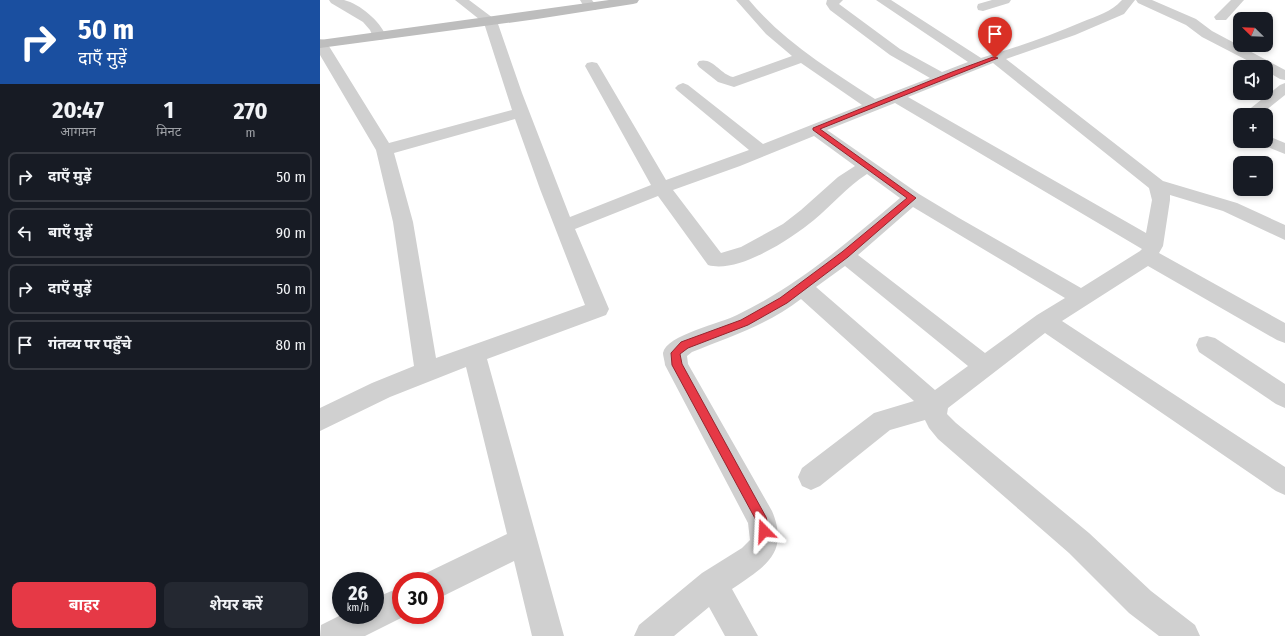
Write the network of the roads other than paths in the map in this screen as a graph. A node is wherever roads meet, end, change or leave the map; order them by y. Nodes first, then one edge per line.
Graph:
1 (335, 0) edge
2 (461, 0) edge
3 (633, 0) edge
4 (742, 0) edge
5 (837, 0) edge
6 (882, 0) edge
7 (1005, 0) edge
8 (1129, 0) edge
9 (1142, 0) edge
10 (1238, 0) edge
11 (588, 3) edge
12 (983, 7) dead end
13 (1221, 17) dead end
14 (490, 21) junction
15 (379, 36) junction
16 (320, 44) edge
17 (801, 58) junction
18 (987, 61) junction
19 (704, 64) dead end
20 (592, 66) dead end
21 (1285, 76) edge
22 (942, 78) junction
23 (683, 88) dead end
24 (1285, 88) edge
25 (895, 96) junction
26 (873, 105) junction
27 (1259, 108) edge
28 (521, 112) junction
29 (815, 129) junction
30 (1273, 144) edge
31 (385, 150) junction
32 (1285, 150) edge
33 (761, 151) junction
34 (866, 166) junction
35 (1156, 185) junction
36 (662, 188) junction
37 (912, 198) junction
38 (564, 226) junction
39 (1285, 233) edge
40 (1150, 251) junction
41 (845, 254) junction
42 (802, 287) junction
43 (1082, 298) junction
44 (1045, 321) junction
45 (1285, 334) edge
46 (1207, 345) dead end
47 (474, 354) junction
48 (985, 366) junction
49 (427, 371) junction
50 (1285, 397) edge
51 (936, 406) junction
52 (320, 420) edge
53 (811, 477) dead end
54 (1285, 482) edge
55 (523, 541) junction
56 (444, 580) edge
57 (713, 584) junction
58 (356, 624) edge
59 (332, 636) edge
60 (548, 636) edge
61 (650, 636) edge
62 (742, 636) edge
63 (1184, 636) edge

1 - 15 street
2 - 14 street
3 - 11 street
4 - 17 street
5 - 22 street
6 - 18 street
7 - 12 street
8 - 18 street
9 - 21 street
10 - 13 street
11 - 14 street
14 - 15 street
14 - 28 street
15 - 16 street
16 - 31 street
17 - 19 street
17 - 26 street
18 - 22 street
18 - 35 street
20 - 36 street
22 - 25 street
23 - 33 street
24 - 27 street
25 - 26 street
25 - 40 street
26 - 29 street
28 - 31 street
28 - 38 street
29 - 33 street
29 - 34 street
30 - 32 street
31 - 49 street
33 - 36 street
34 - 36 street
34 - 37 street
35 - 39 street
35 - 40 street
36 - 38 street
37 - 41 street
37 - 43 street
38 - 47 street
40 - 43 street
40 - 45 street
41 - 42 street
41 - 48 street
42 - 51 street
42 - 57 street
43 - 44 street
44 - 48 street
44 - 54 street
46 - 50 street
47 - 49 street
47 - 55 street
48 - 51 street
49 - 52 street
51 - 53 street
51 - 63 street
55 - 56 street
55 - 60 street
57 - 61 street
57 - 62 street
58 - 59 street

